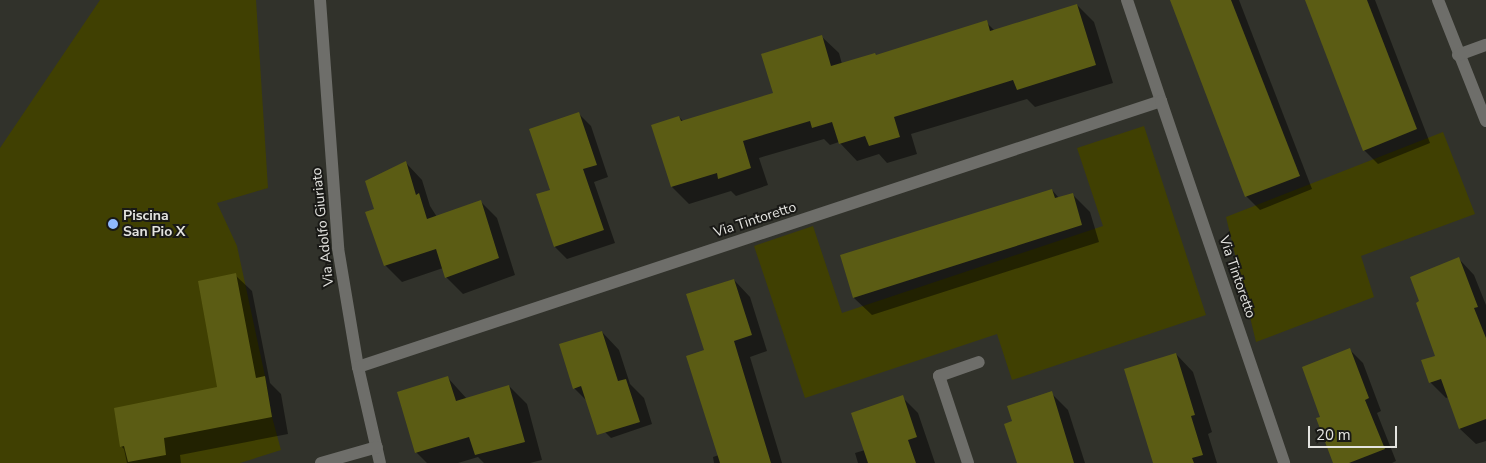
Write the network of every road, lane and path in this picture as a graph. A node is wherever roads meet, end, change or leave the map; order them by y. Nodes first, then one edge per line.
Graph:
1 (320, 0) edge
2 (1127, 0) edge
3 (1438, 0) edge
4 (1486, 45) edge
5 (1458, 55) junction
6 (1161, 101) junction
7 (1486, 121) edge
8 (979, 362) dead end
9 (358, 367) junction
10 (377, 447) junction
11 (321, 463) edge
12 (380, 463) edge
13 (968, 463) edge
14 (1284, 463) edge

1 - 9 street, Via Adolfo Giuriato
2 - 6 street, Via Tintoretto
3 - 5 street
4 - 5 street
5 - 7 street
6 - 9 street, Via Tintoretto
6 - 14 street, Via Tintoretto
8 - 13 street
9 - 10 street, Via Adolfo Giuriato
10 - 11 street
10 - 12 street, Via Adolfo Giuriato

